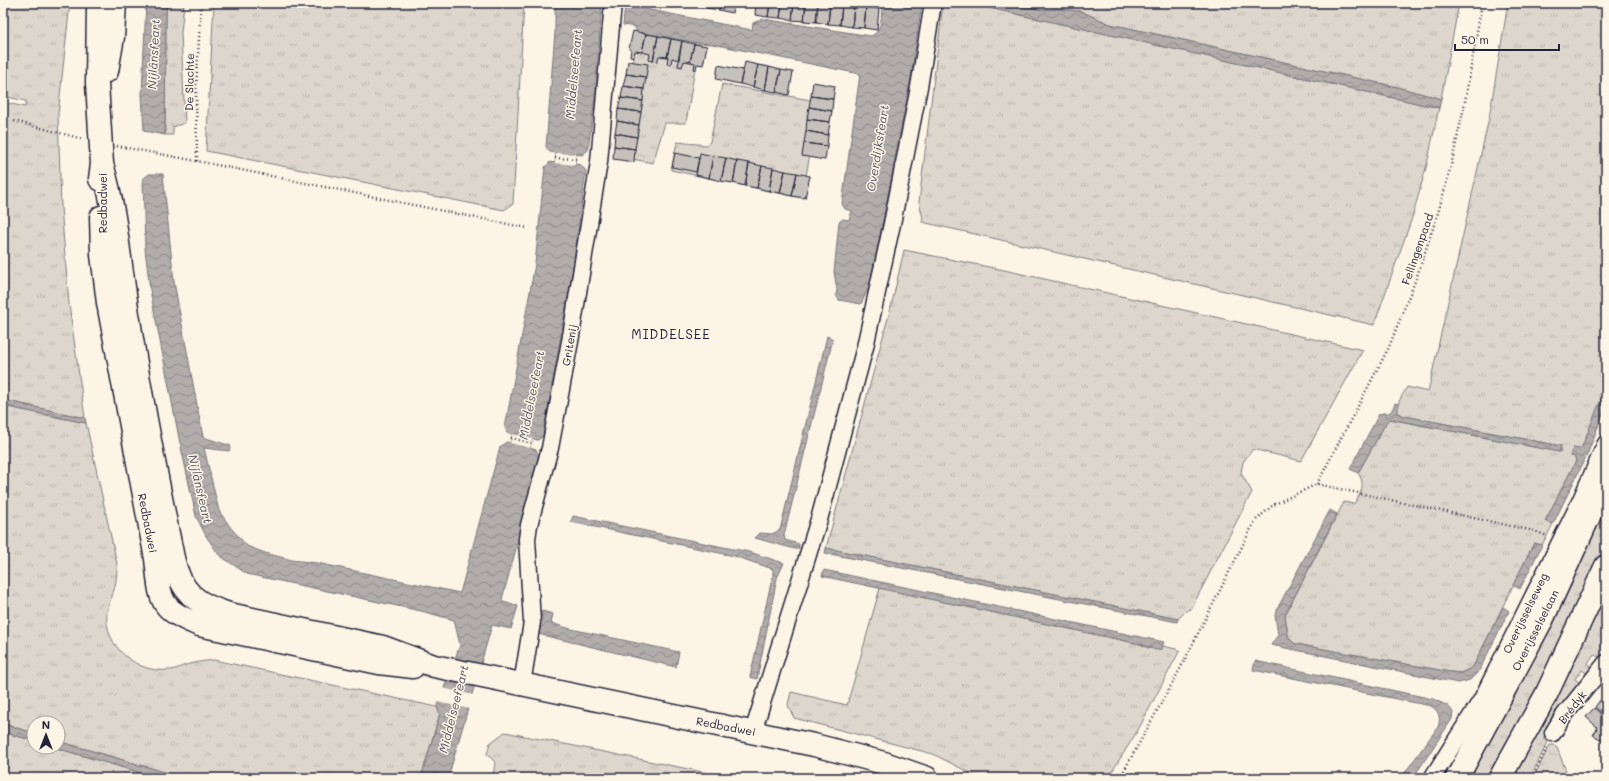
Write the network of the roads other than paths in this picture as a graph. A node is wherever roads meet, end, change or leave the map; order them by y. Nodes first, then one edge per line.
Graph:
1 (98, 3) edge
2 (115, 3) edge
3 (613, 3) edge
4 (933, 3) edge
5 (101, 138) junction
6 (1606, 443) edge
7 (1606, 479) edge
8 (1606, 566) edge
9 (1606, 663) edge
10 (522, 684) junction
11 (753, 732) junction
12 (1553, 733) road end
13 (927, 778) edge
14 (1432, 778) edge
15 (1457, 778) edge
16 (1500, 778) edge

1 - 5 street, Redbadwei
2 - 5 street, Redbadwei
3 - 10 street, Gritenij
4 - 11 street
5 - 10 street, Redbadwei
6 - 14 street, Overijsselseweg
7 - 15 street, Overijsselselaan
8 - 16 street
9 - 12 street, Brédyk
10 - 11 street, Redbadwei
11 - 13 street, Redbadwei

